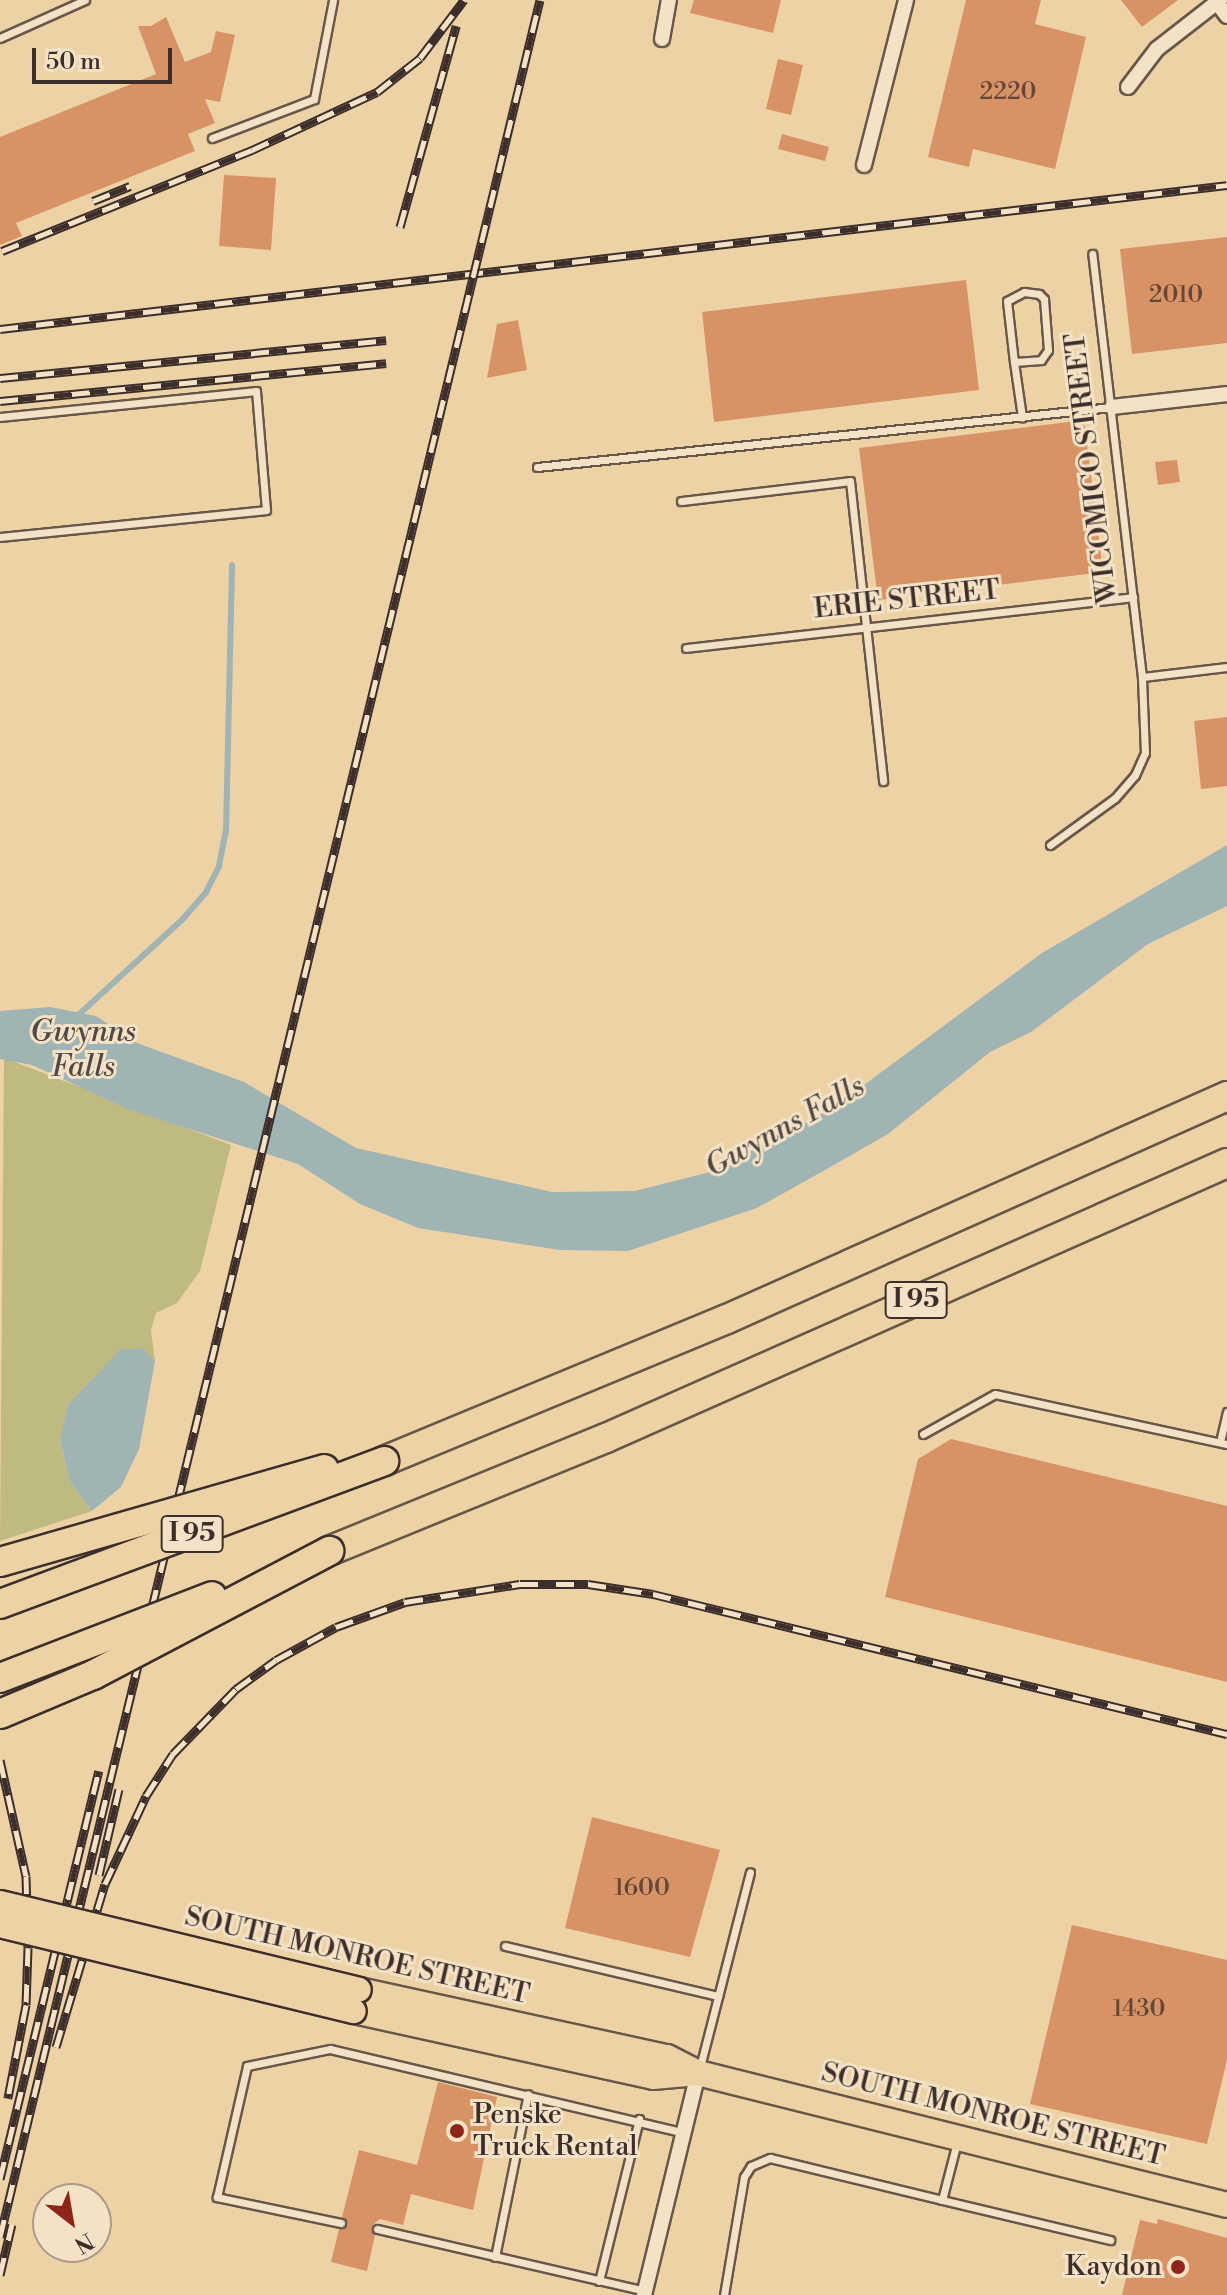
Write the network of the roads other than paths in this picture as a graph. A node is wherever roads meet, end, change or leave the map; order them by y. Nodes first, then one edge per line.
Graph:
1 (85, 0) edge
2 (333, 0) edge
3 (669, 0) edge
4 (906, 0) edge
5 (1217, 1) edge
6 (1227, 16) edge
7 (0, 38) edge
8 (662, 39) dead end
9 (1128, 87) dead end
10 (212, 138) dead end
11 (864, 165) dead end
12 (1092, 254) dead end
13 (1014, 362) junction
14 (1227, 394) edge
15 (1112, 407) junction
16 (0, 417) edge
17 (1022, 417) junction
18 (537, 467) dead end
19 (681, 501) dead end
20 (0, 537) edge
21 (1133, 597) junction
22 (867, 627) junction
23 (686, 648) dead end
24 (1227, 667) edge
25 (1142, 677) junction
26 (883, 781) dead end
27 (1050, 845) dead end
28 (1227, 1096) edge
29 (1227, 1163) edge
30 (1227, 1412) edge
31 (923, 1434) dead end
32 (1223, 1443) edge
33 (384, 1461) junction
34 (329, 1551) junction
35 (0, 1562) edge
36 (0, 1604) edge
37 (0, 1678) edge
38 (0, 1714) edge
39 (750, 1872) dead end
40 (0, 1903) edge
41 (0, 1925) edge
42 (505, 1946) dead end
43 (718, 1996) junction
44 (356, 2000) junction
45 (698, 2073) junction
46 (528, 2094) junction
47 (639, 2119) junction
48 (684, 2133) junction
49 (958, 2135) junction
50 (942, 2200) junction
51 (1227, 2205) edge
52 (341, 2223) dead end
53 (377, 2229) dead end
54 (1110, 2240) dead end
55 (495, 2257) junction
56 (599, 2281) junction
57 (644, 2293) edge
58 (724, 2295) edge

1 - 7 lane
2 - 10 lane
3 - 8 street
4 - 11 street
5 - 6 street
5 - 9 street
12 - 15 lane, WICOMICO STREET
13 - 13 lane
13 - 17 lane
14 - 15 street
15 - 17 lane
15 - 21 lane, WICOMICO STREET
16 - 20 lane
17 - 18 lane
19 - 22 lane
21 - 22 lane, ERIE STREET
21 - 25 lane, WICOMICO STREET
22 - 23 lane, ERIE STREET
22 - 26 lane
24 - 25 lane
25 - 27 lane, WICOMICO STREET
28 - 33 highway, I 95
29 - 34 highway, I 95
30 - 32 lane
31 - 32 lane
33 - 35 highway, bridge
33 - 36 highway, I 95, bridge
34 - 37 highway, I 95, bridge
34 - 38 highway, bridge
39 - 43 lane
40 - 44 main road, SOUTH MONROE STREET, bridge
41 - 44 main road, SOUTH MONROE STREET, bridge
42 - 43 lane
43 - 45 lane
44 - 45 main road, SOUTH MONROE STREET
45 - 48 street
45 - 49 main road, SOUTH MONROE STREET
46 - 47 lane
46 - 52 lane
46 - 55 lane
47 - 48 lane
47 - 56 lane
48 - 57 street
49 - 50 lane
49 - 51 main road, SOUTH MONROE STREET
50 - 54 lane
50 - 58 lane
53 - 55 lane
55 - 56 lane
56 - 57 lane

